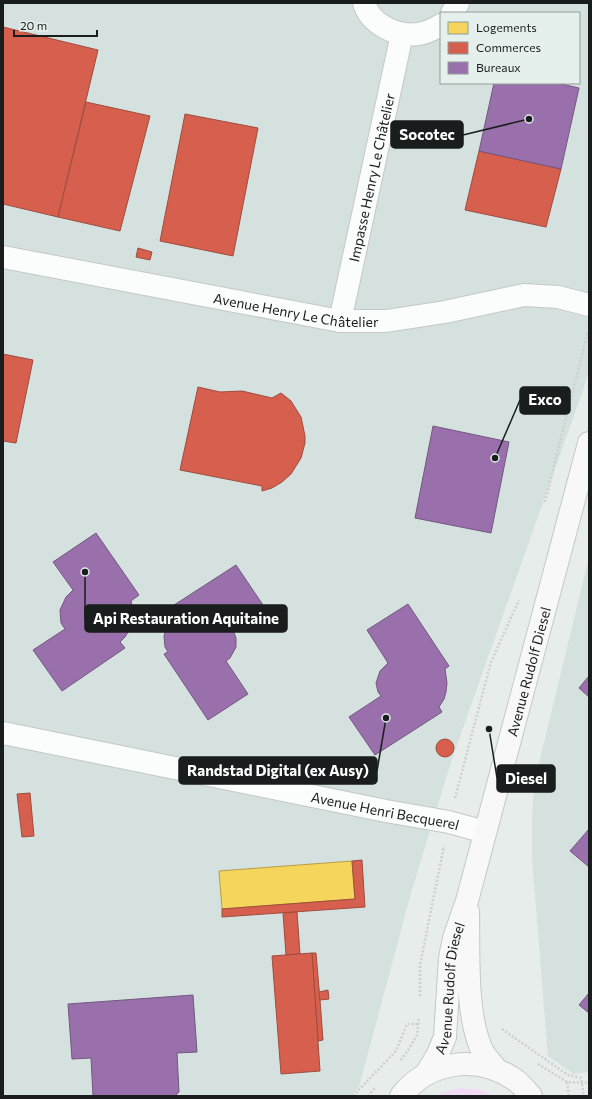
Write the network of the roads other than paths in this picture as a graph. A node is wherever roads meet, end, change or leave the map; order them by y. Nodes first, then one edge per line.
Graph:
1 (364, 3) edge
2 (458, 3) edge
3 (453, 12) edge
4 (440, 26) edge
5 (402, 34) junction
6 (3, 257) edge
7 (589, 305) edge
8 (340, 321) junction
9 (589, 443) edge
10 (3, 733) edge
11 (485, 832) junction
12 (467, 901) junction
13 (496, 1069) junction
14 (426, 1074) junction
15 (401, 1096) edge
16 (532, 1096) edge

1 - 5 street
2 - 3 street
4 - 5 street
5 - 8 street, Impasse Henry Le Châtelier
6 - 8 street, Avenue Henry Le Châtelier
7 - 8 street, Avenue Henry Le Châtelier
9 - 11 street, Avenue Rudolf Diesel
10 - 11 street, Avenue Henri Becquerel
11 - 12 street, Avenue Rudolf Diesel
12 - 13 street, Avenue Rudolf Diesel
12 - 14 street, Avenue Rudolf Diesel
13 - 14 street
13 - 16 street
14 - 15 street

